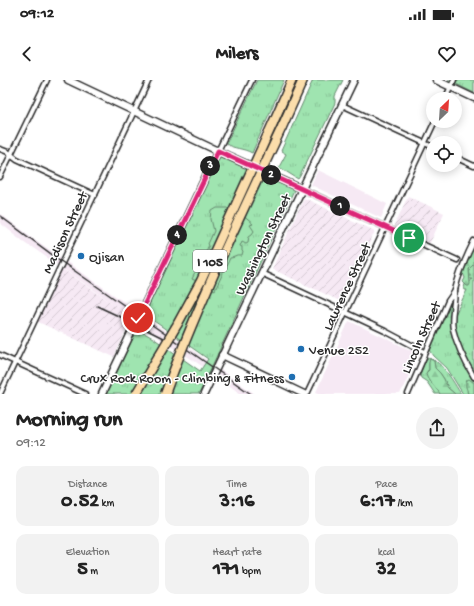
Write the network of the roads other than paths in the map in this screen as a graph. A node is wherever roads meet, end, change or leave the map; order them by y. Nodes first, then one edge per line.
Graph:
1 (47, 80) edge
2 (68, 80) edge
3 (149, 80) edge
4 (252, 80) edge
5 (292, 80) edge
6 (303, 80) edge
7 (354, 80) edge
8 (436, 80) edge
9 (454, 80) edge
10 (451, 87) junction
11 (448, 92) edge
12 (474, 98) edge
13 (342, 105) junction
14 (134, 112) junction
15 (432, 128) edge
16 (425, 143) junction
17 (0, 149) edge
18 (218, 151) junction
19 (10, 155) junction
20 (462, 160) edge
21 (474, 166) edge
22 (0, 177) edge
23 (302, 189) junction
24 (94, 195) junction
25 (385, 227) junction
26 (474, 241) edge
27 (456, 260) dead end
28 (262, 273) junction
29 (455, 291) junction
30 (345, 312) junction
31 (425, 352) junction
32 (0, 355) edge
33 (222, 355) junction
34 (15, 362) junction
35 (474, 377) edge
36 (0, 394) edge
37 (85, 394) edge
38 (102, 394) edge
39 (136, 394) edge
40 (165, 394) edge
41 (204, 394) edge
42 (304, 394) edge
43 (307, 394) edge
44 (408, 394) edge

1 - 19 street
2 - 14 street
3 - 14 street, Madison Street
4 - 18 street
5 - 39 highway, I 105, bridge
6 - 40 highway, I 105, bridge
7 - 13 street, Washington Street
8 - 10 street
9 - 10 street
10 - 11 street
10 - 12 street
13 - 16 street
13 - 23 street, Washington Street
14 - 18 street
14 - 24 street, Madison Street
15 - 16 street, Lawrence Street
16 - 25 street, Lawrence Street
17 - 19 street
18 - 23 street
18 - 38 street
19 - 22 street
19 - 24 street
20 - 21 street
23 - 25 street
23 - 28 street, Washington Street
24 - 34 street, Madison Street
25 - 27 street
25 - 30 street, Lawrence Street
26 - 29 street
28 - 30 street
28 - 33 street, Washington Street
29 - 31 street, Lincoln Street
29 - 35 street
30 - 31 street
30 - 43 street, Lawrence Street
31 - 44 street, Lincoln Street
32 - 34 street
33 - 41 street, Washington Street
33 - 42 street
34 - 36 street, Madison Street
34 - 37 street

